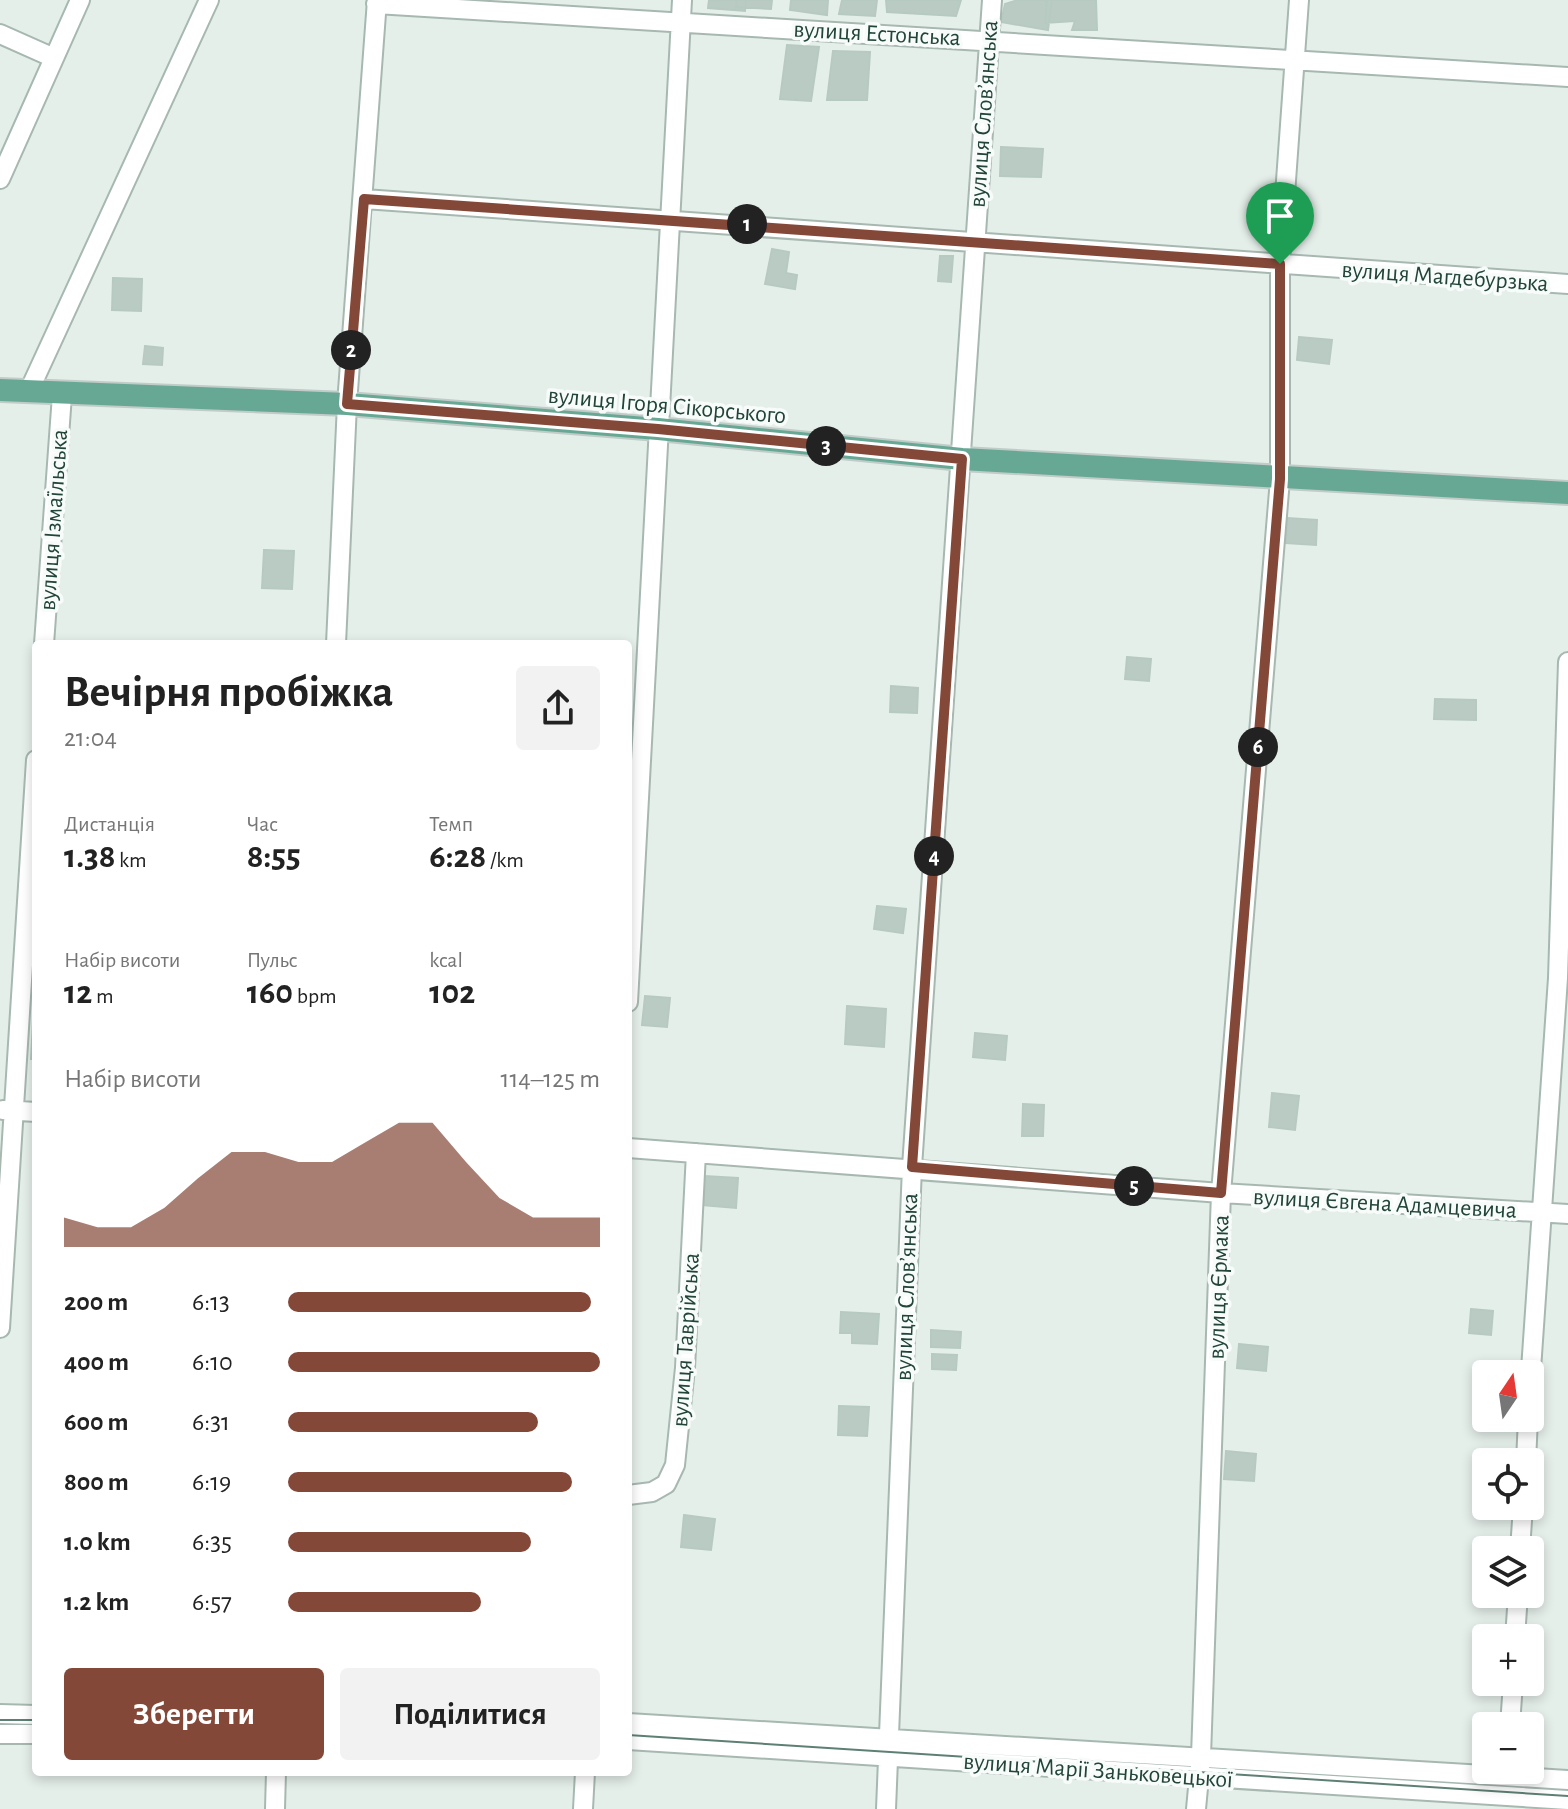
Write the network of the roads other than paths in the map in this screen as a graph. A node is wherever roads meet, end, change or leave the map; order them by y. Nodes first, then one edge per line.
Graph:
1 (80, 0) edge
2 (209, 0) edge
3 (682, 0) edge
4 (992, 0) edge
5 (1299, 0) edge
6 (377, 2) edge
7 (681, 23) junction
8 (0, 34) edge
9 (990, 39) junction
10 (54, 58) junction
11 (1295, 58) junction
12 (1568, 77) edge
13 (0, 179) edge
14 (364, 199) junction
15 (670, 218) junction
16 (973, 242) junction
17 (1280, 264) junction
18 (1568, 284) edge
19 (0, 390) edge
20 (28, 393) junction
21 (62, 395) junction
22 (347, 404) junction
23 (658, 429) junction
24 (962, 459) junction
25 (1280, 479) junction
26 (1568, 493) edge
27 (44, 640) edge
28 (336, 640) edge
29 (1568, 662) edge
30 (1566, 750) edge
31 (32, 807) edge
32 (632, 926) edge
33 (1563, 978) edge
34 (6, 1110) edge
35 (32, 1112) edge
36 (632, 1148) edge
37 (696, 1153) junction
38 (912, 1167) junction
39 (1221, 1193) junction
40 (1540, 1211) junction
41 (1568, 1214) edge
42 (0, 1328) edge
43 (1531, 1360) edge
44 (632, 1494) edge
45 (0, 1714) edge
46 (32, 1715) edge
47 (632, 1723) edge
48 (0, 1734) edge
49 (32, 1734) edge
50 (887, 1736) junction
51 (632, 1740) edge
52 (887, 1756) junction
53 (1201, 1756) junction
54 (1472, 1771) edge
55 (276, 1776) edge
56 (585, 1776) edge
57 (1544, 1777) edge
58 (1199, 1778) junction
59 (1568, 1780) edge
60 (1568, 1800) edge
61 (1505, 1803) edge
62 (275, 1809) edge
63 (583, 1809) edge
64 (886, 1809) edge
65 (1196, 1809) edge

1 - 10 street
2 - 20 street
3 - 7 street
4 - 9 street, вулиця Слов’янська
5 - 11 street, вулиця Єрмака
6 - 7 street, вулиця Естонська
6 - 14 street
7 - 9 street, вулиця Естонська
7 - 15 street
8 - 10 street
9 - 11 street, вулиця Естонська
9 - 16 street, вулиця Слов’янська
10 - 13 street
11 - 12 street, вулиця Естонська
11 - 17 street, вулиця Єрмака
14 - 15 street, вулиця Магдебурзька
14 - 22 street
15 - 16 street, вулиця Магдебурзька
15 - 23 street
16 - 17 street, вулиця Магдебурзька
16 - 24 street, вулиця Слов’янська
17 - 18 street, вулиця Магдебурзька
17 - 25 street, вулиця Єрмака
19 - 20 main road, вулиця Ігоря Сікорського
20 - 21 main road, вулиця Ігоря Сікорського
21 - 22 main road, вулиця Ігоря Сікорського
21 - 27 street, вулиця Ізмаїльська
22 - 23 main road, вулиця Ігоря Сікорського
22 - 28 street
23 - 24 main road, вулиця Ігоря Сікорського
23 - 32 street
24 - 25 main road, вулиця Ігоря Сікорського
24 - 38 street, вулиця Слов’янська
25 - 26 main road, вулиця Ігоря Сікорського
25 - 39 street, вулиця Єрмака
29 - 30 street
30 - 33 street
31 - 34 street
33 - 40 street
34 - 35 street
34 - 42 street
36 - 37 street, вулиця Євгена Адамцевича
37 - 38 street, вулиця Євгена Адамцевича
37 - 44 street, вулиця Таврійська
38 - 39 street, вулиця Євгена Адамцевича
38 - 50 street, вулиця Слов’янська
39 - 40 street, вулиця Євгена Адамцевича
39 - 53 street, вулиця Єрмака
40 - 41 street, вулиця Євгена Адамцевича
40 - 43 street
45 - 46 street
47 - 50 street, вулиця Марії Заньковецької
48 - 49 street
50 - 52 street, вулиця Слов’янська
50 - 53 street, вулиця Марії Заньковецької
51 - 52 street, вулиця Марії Заньковецької
52 - 58 street, вулиця Марії Заньковецької
52 - 64 street, вулиця Слов’янська
53 - 54 street, вулиця Марії Заньковецької
53 - 58 street, вулиця Єрмака
55 - 62 street
56 - 63 street
57 - 59 street, вулиця Марії Заньковецької
58 - 61 street, вулиця Марії Заньковецької
58 - 65 street, вулиця Єрмака
60 - 61 street, вулиця Марії Заньковецької

